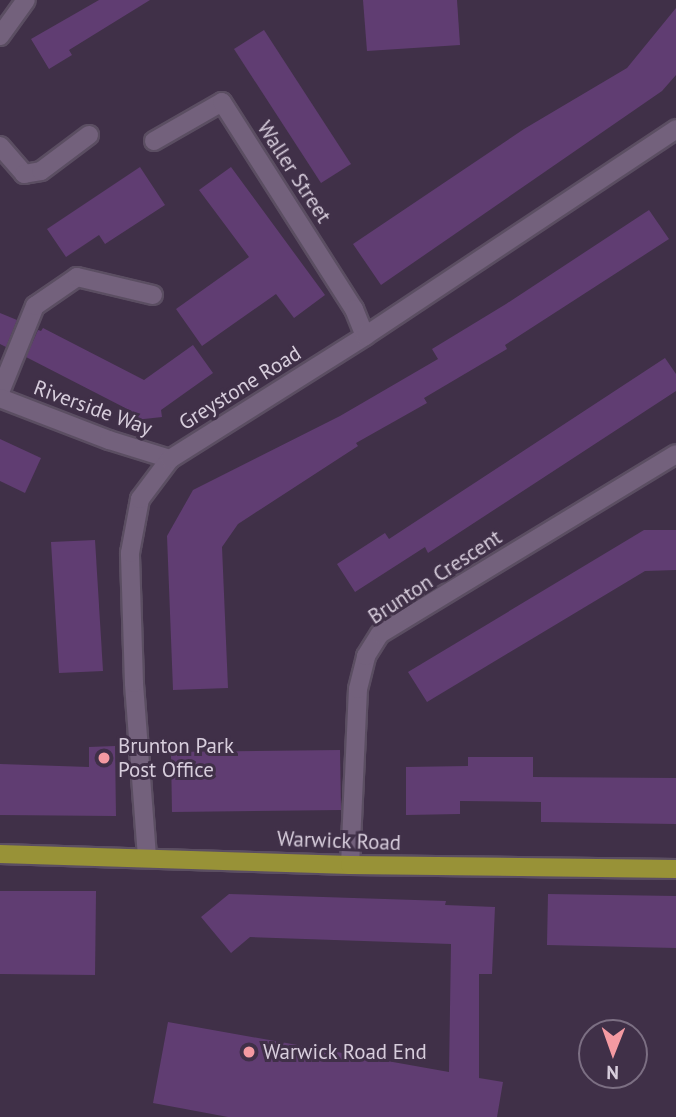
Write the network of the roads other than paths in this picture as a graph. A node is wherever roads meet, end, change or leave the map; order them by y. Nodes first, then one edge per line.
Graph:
1 (26, 0) edge
2 (0, 36) edge
3 (676, 129) edge
4 (89, 135) dead end
5 (154, 141) dead end
6 (0, 146) edge
7 (153, 295) dead end
8 (365, 336) junction
9 (0, 392) edge
10 (0, 398) edge
11 (676, 454) edge
12 (170, 459) junction
13 (0, 854) edge
14 (147, 857) junction
15 (350, 864) junction
16 (676, 869) edge

1 - 2 street
3 - 8 street, Greystone Road
4 - 6 street
5 - 8 street, Waller Street
7 - 9 street
8 - 12 street, Greystone Road
10 - 12 street, Riverside Way
11 - 15 street, Brunton Crescent
12 - 14 street, Greystone Road
13 - 14 main road, Warwick Road
14 - 15 main road, Warwick Road
15 - 16 main road, Warwick Road

